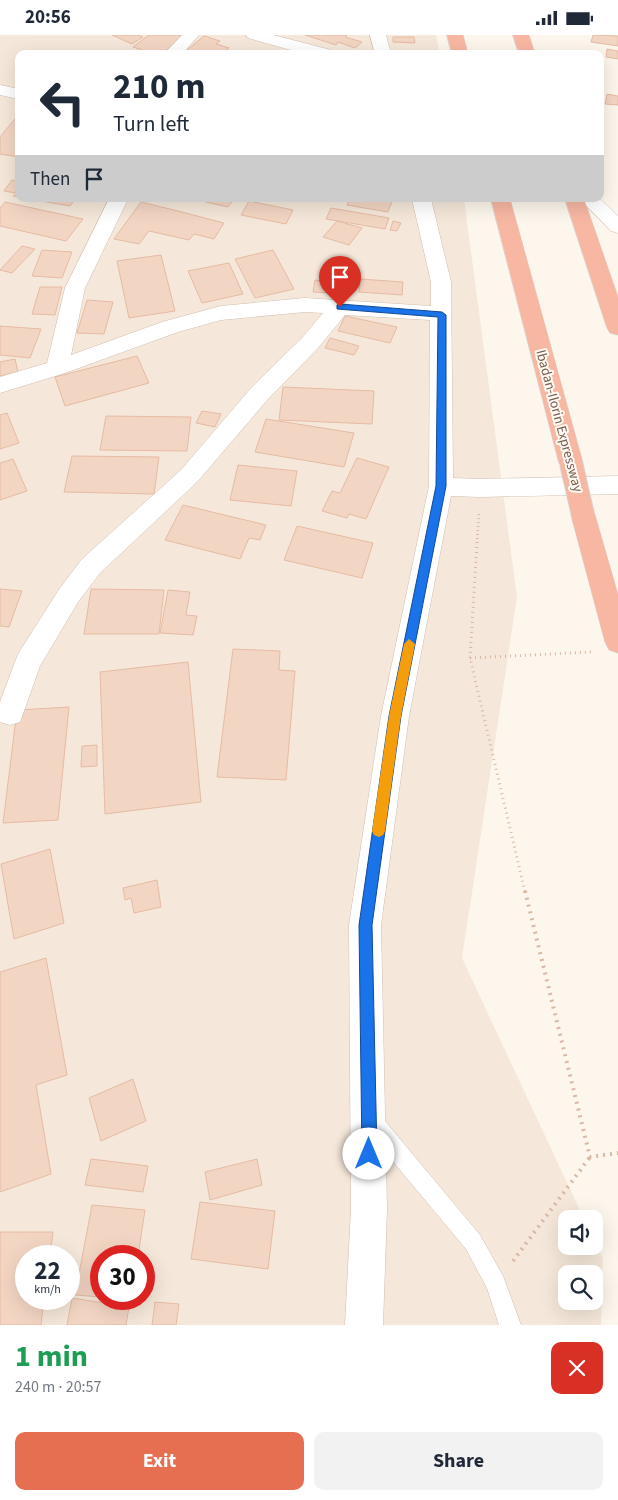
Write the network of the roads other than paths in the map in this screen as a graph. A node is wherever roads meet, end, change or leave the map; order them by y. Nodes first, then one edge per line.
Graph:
1 (191, 35) edge
2 (254, 35) edge
3 (378, 35) edge
4 (455, 35) edge
5 (521, 35) edge
6 (176, 50) edge
7 (310, 50) edge
8 (382, 50) edge
9 (459, 50) edge
10 (526, 50) edge
11 (0, 90) edge
12 (15, 93) edge
13 (117, 202) edge
14 (423, 202) edge
15 (501, 202) edge
16 (575, 202) edge
17 (592, 202) edge
18 (618, 227) edge
19 (340, 307) junction
20 (442, 315) junction
21 (618, 328) edge
22 (57, 368) junction
23 (0, 385) edge
24 (618, 485) edge
25 (441, 486) junction
26 (608, 647) edge
27 (10, 713) dead end
28 (369, 1117) junction
29 (364, 1325) edge
30 (510, 1325) edge

1 - 6 street
2 - 7 street
3 - 8 street
4 - 9 highway
5 - 10 highway
11 - 12 street
13 - 22 street
14 - 20 street
15 - 26 highway, Ibadan-Ilorin Expressway, bridge
16 - 21 highway
17 - 18 street
19 - 20 street
19 - 22 street
19 - 27 street
20 - 25 street
22 - 23 street
24 - 25 street
25 - 28 street
28 - 29 street
28 - 30 lane

